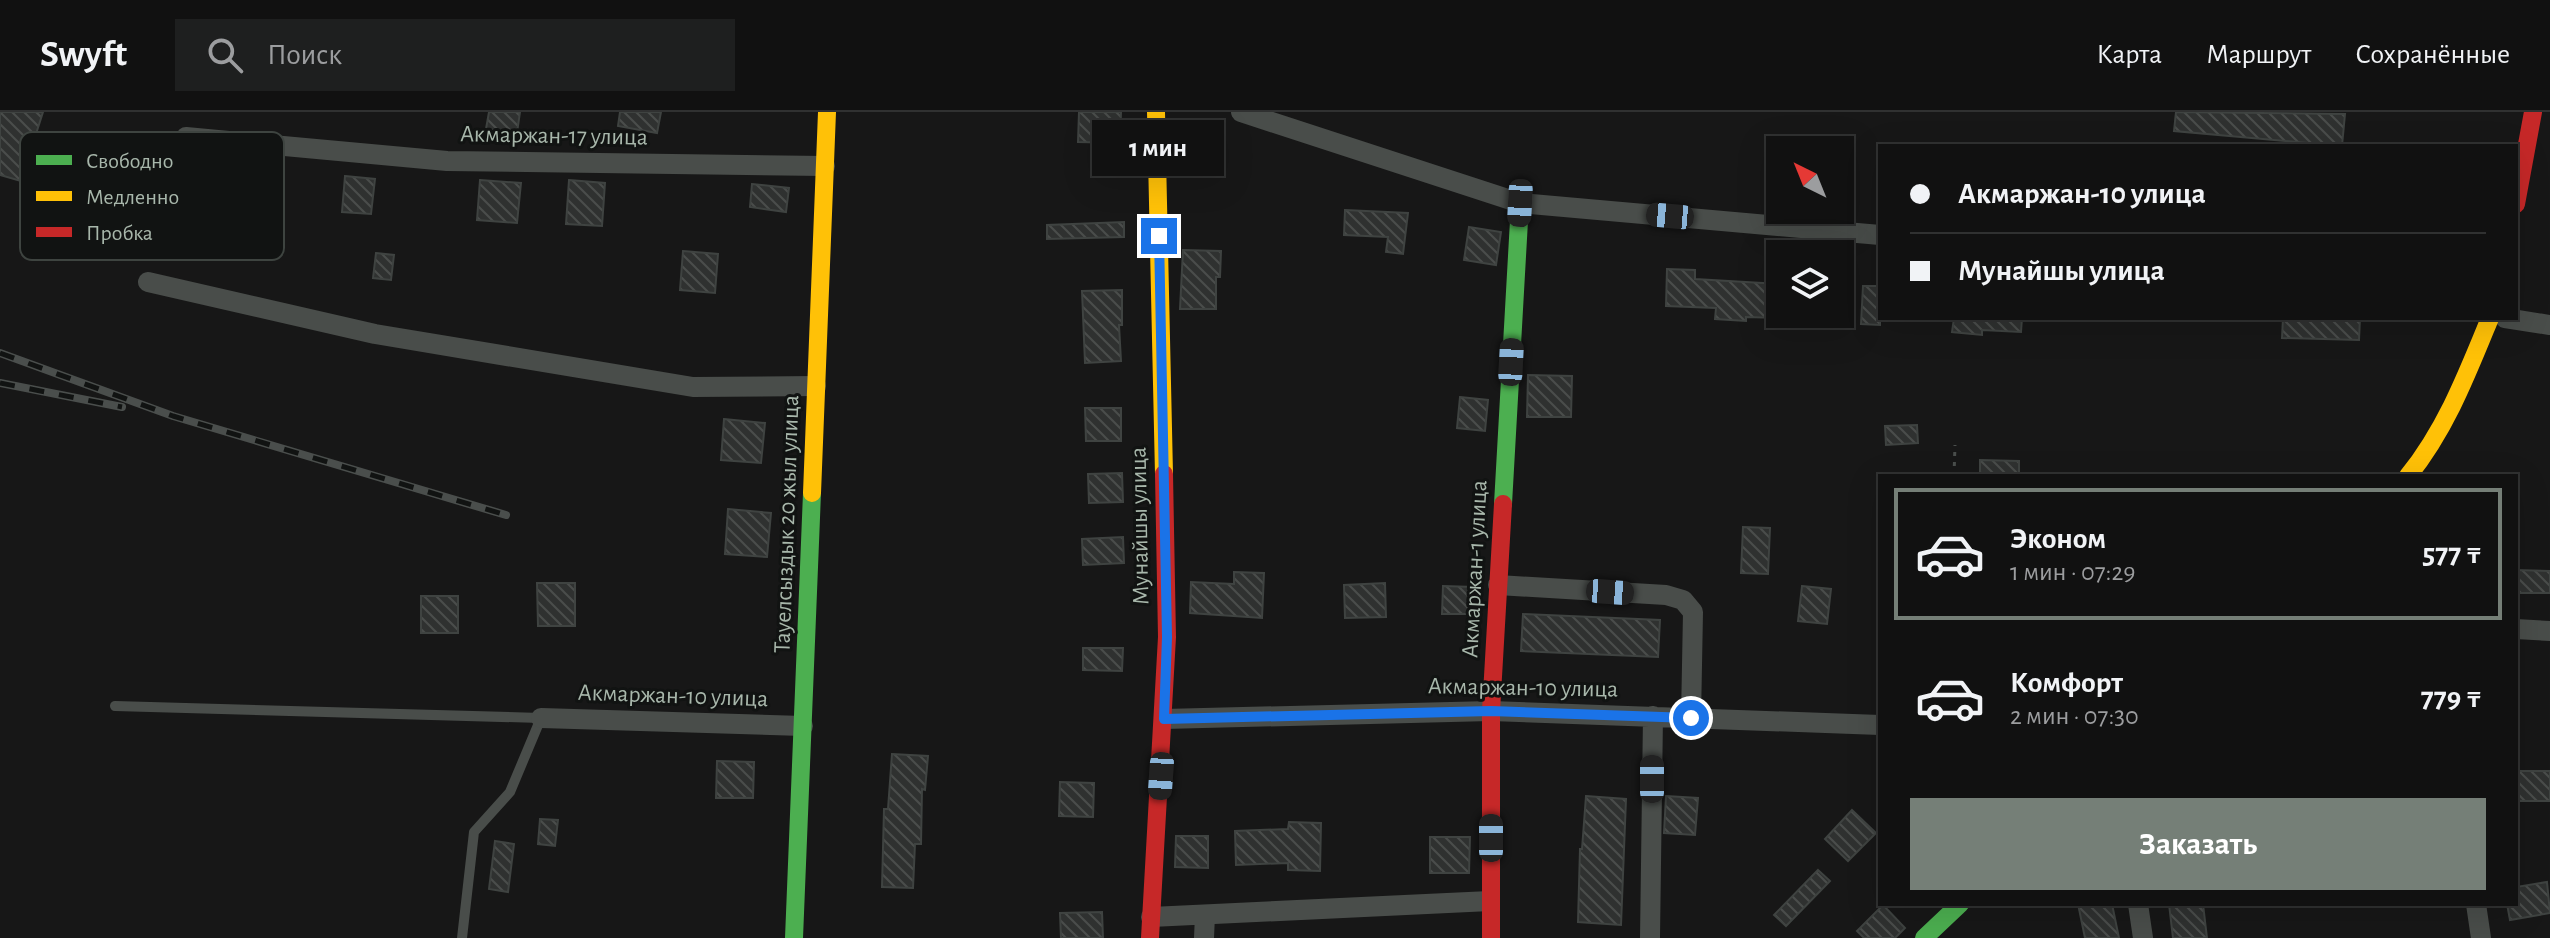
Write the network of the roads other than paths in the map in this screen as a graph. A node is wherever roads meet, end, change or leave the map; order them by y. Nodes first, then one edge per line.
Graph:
1 (827, 112) edge
2 (1156, 112) edge
3 (1241, 112) edge
4 (2533, 112) edge
5 (284, 146) edge
6 (825, 166) junction
7 (2518, 193) edge
8 (1520, 203) junction
9 (1878, 235) edge
10 (148, 282) dead end
11 (2489, 320) edge
12 (2518, 320) edge
13 (2550, 325) edge
14 (816, 386) junction
15 (2410, 474) edge
16 (1498, 585) junction
17 (2518, 629) edge
18 (2550, 631) edge
19 (115, 706) dead end
20 (1491, 711) junction
21 (1653, 716) junction
22 (541, 718) junction
23 (1691, 718) junction
24 (1164, 719) junction
25 (1878, 725) edge
26 (803, 726) junction
27 (1490, 901) junction
28 (1958, 906) edge
29 (2138, 906) edge
30 (2476, 906) edge
31 (1205, 915) junction
32 (1150, 928) edge
33 (462, 938) edge
34 (794, 938) edge
35 (1204, 938) edge
36 (1491, 938) edge
37 (1650, 938) edge
38 (1924, 938) edge
39 (2143, 938) edge
40 (2481, 938) edge

1 - 6 street, Тауелсыздык 20 жыл улица
2 - 24 street, Мунайшы улица
3 - 8 street
4 - 7 street
5 - 6 street, Акмаржан-17 улица
6 - 14 street, Тауелсыздык 20 жыл улица
8 - 9 street
8 - 16 street, Акмаржан-1 улица
10 - 14 street
11 - 15 street
12 - 13 street
14 - 26 street, Тауелсыздык 20 жыл улица
16 - 20 street, Акмаржан-1 улица
16 - 23 street
17 - 18 street
19 - 22 lane
20 - 21 street, Акмаржан-10 улица
20 - 24 street, Акмаржан-10 улица
20 - 27 street, Акмаржан-1 улица
21 - 23 street, Акмаржан-10 улица
21 - 37 street
22 - 26 street, Акмаржан-10 улица
22 - 33 lane
23 - 25 street, Акмаржан-10 улица
24 - 32 street, Мунайшы улица
26 - 34 street, Тауелсыздык 20 жыл улица
27 - 31 street
27 - 36 street, Акмаржан-1 улица
28 - 38 street
29 - 39 street
30 - 40 street
31 - 32 street
31 - 35 street

